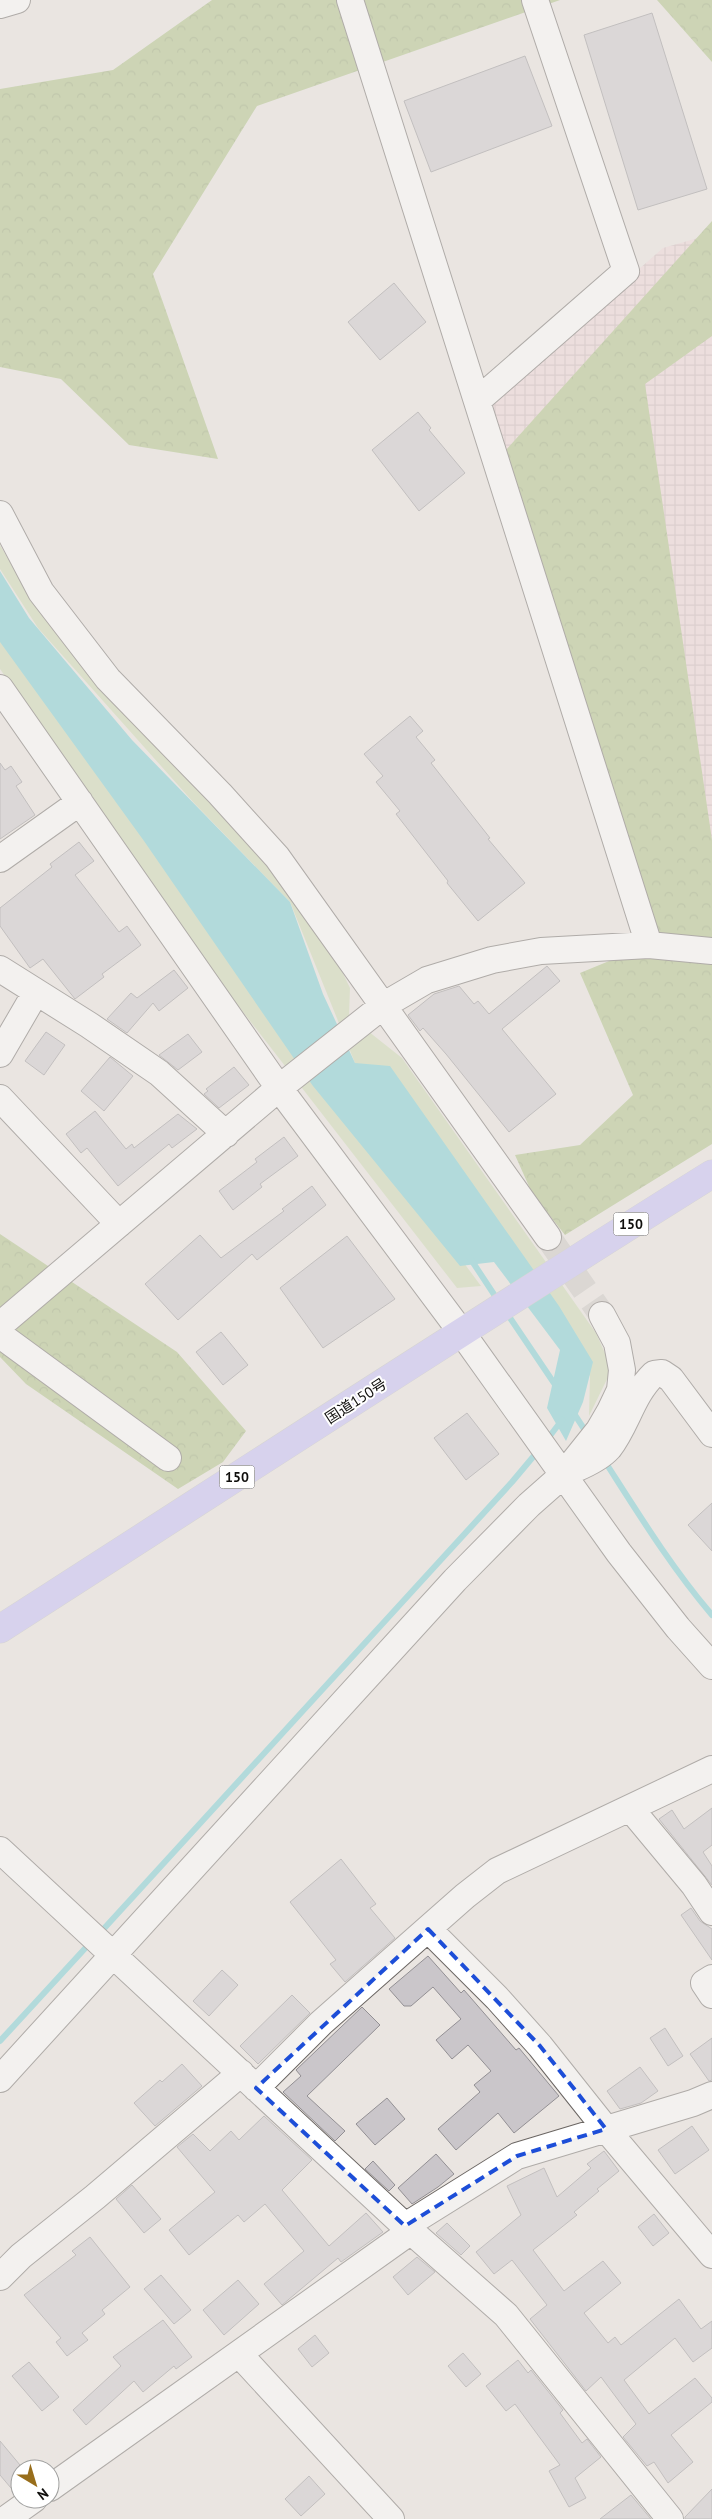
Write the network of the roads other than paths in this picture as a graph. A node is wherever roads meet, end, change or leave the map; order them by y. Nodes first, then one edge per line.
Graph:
1 (17, 0) edge
2 (350, 0) edge
3 (535, 0) edge
4 (0, 5) edge
5 (477, 401) junction
6 (0, 514) edge
7 (0, 688) edge
8 (80, 802) junction
9 (0, 858) edge
10 (649, 945) junction
11 (712, 952) edge
12 (0, 970) edge
13 (36, 992) junction
14 (384, 1005) junction
15 (0, 1054) edge
16 (286, 1083) junction
17 (0, 1098) edge
18 (226, 1134) junction
19 (712, 1174) edge
20 (119, 1224) junction
21 (548, 1237) tunnel mouth
22 (602, 1315) tunnel mouth
23 (0, 1325) edge
24 (468, 1329) junction
25 (0, 1335) edge
26 (712, 1434) edge
27 (168, 1458) dead end
28 (560, 1470) junction
29 (0, 1628) edge
30 (712, 1666) edge
31 (712, 1769) edge
32 (630, 1808) junction
33 (0, 1850) edge
34 (712, 1912) edge
35 (428, 1929) junction
36 (113, 1955) junction
37 (712, 1978) edge
38 (712, 1995) edge
39 (0, 2079) edge
40 (248, 2080) junction
41 (712, 2095) edge
42 (606, 2129) junction
43 (408, 2228) junction
44 (712, 2255) edge
45 (0, 2277) edge
46 (238, 2354) junction
47 (60, 2481) edge
48 (20, 2509) edge
49 (6, 2519) edge
50 (391, 2519) edge
51 (670, 2519) edge

1 - 4 street
2 - 5 street
3 - 5 street
5 - 10 street
6 - 14 street
7 - 8 street
8 - 9 street
8 - 16 street
10 - 11 street
10 - 14 street
12 - 13 street
13 - 15 street
13 - 18 street
14 - 16 street
14 - 21 street
16 - 18 street
16 - 24 street
17 - 20 street
18 - 20 street
19 - 24 highway, 国道150号 / 150
20 - 23 street
22 - 28 street
24 - 28 street
24 - 29 highway, 国道150号 / 150
25 - 27 street
26 - 28 street
28 - 30 street
28 - 36 street
31 - 32 street
32 - 34 street
32 - 35 street
33 - 36 street
35 - 40 street
35 - 42 street
36 - 39 street
36 - 40 street
37 - 38 street
40 - 43 street
40 - 45 street
41 - 42 street
42 - 43 street
42 - 44 street
43 - 46 street
43 - 51 street
46 - 47 street
46 - 50 street
48 - 49 street

